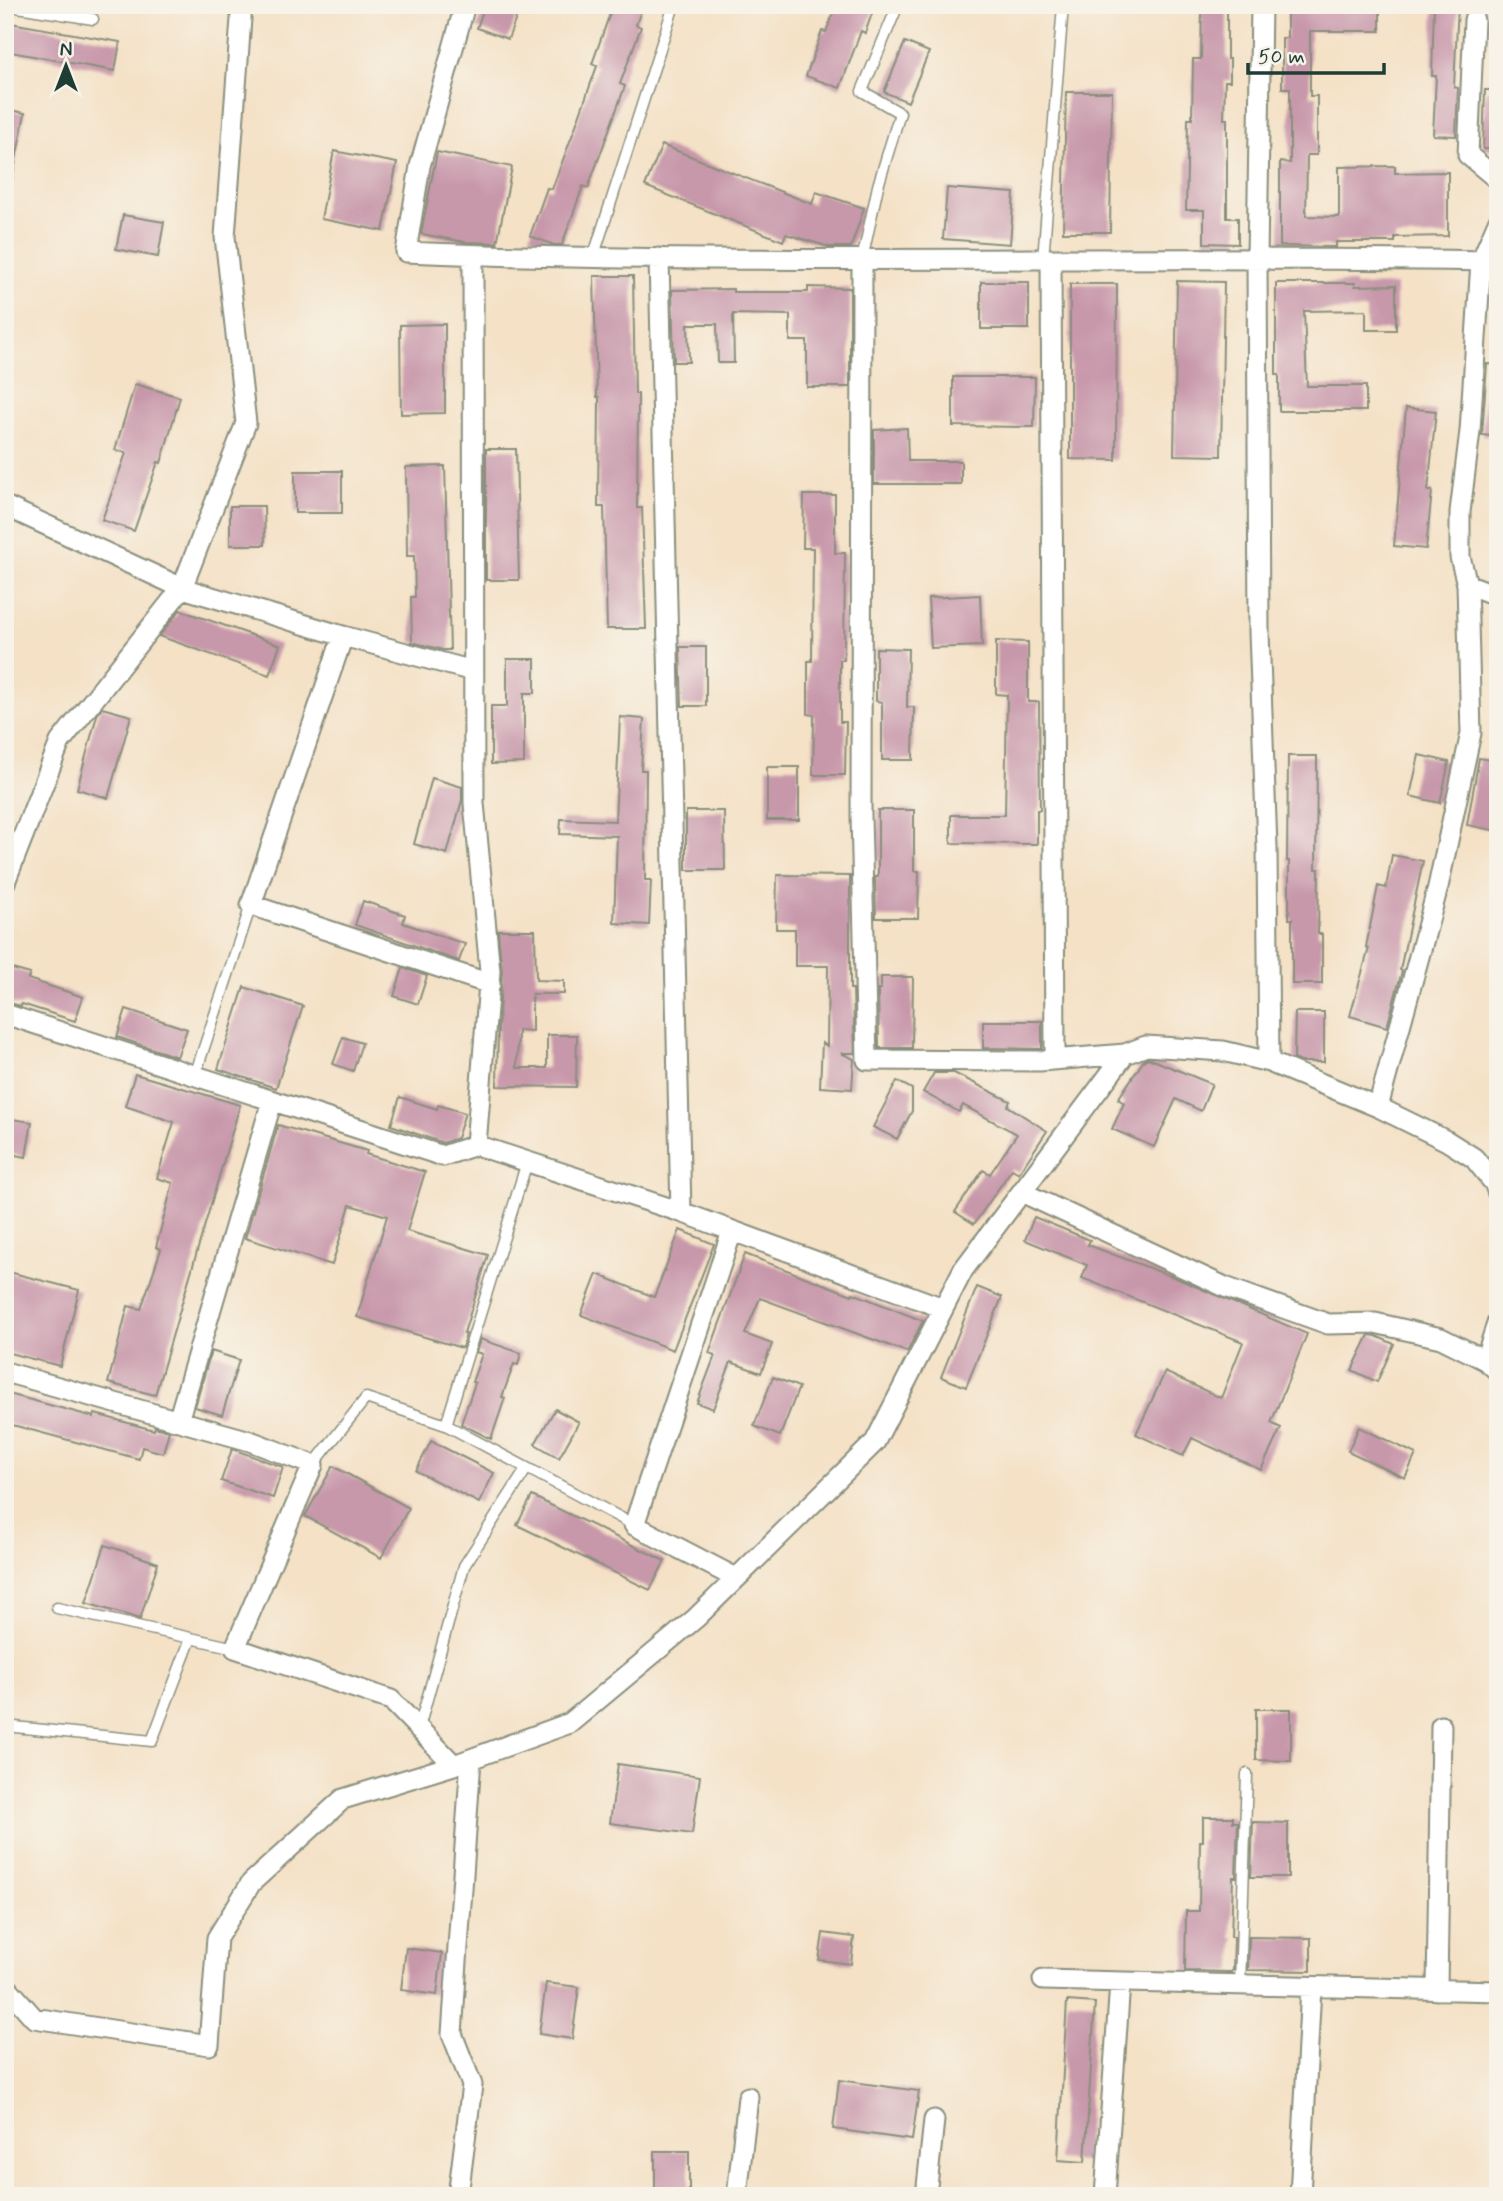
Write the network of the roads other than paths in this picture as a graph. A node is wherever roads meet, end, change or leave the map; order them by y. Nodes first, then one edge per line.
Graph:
1 (5, 5) edge
2 (242, 5) edge
3 (465, 5) edge
4 (674, 5) edge
5 (898, 5) edge
6 (1063, 5) edge
7 (1261, 5) edge
8 (93, 19) dead end
9 (1474, 20) dead end
10 (1498, 180) edge
11 (1498, 222) edge
12 (473, 256) junction
13 (593, 258) junction
14 (659, 258) junction
15 (1257, 259) junction
16 (862, 260) junction
17 (1047, 260) junction
18 (1489, 261) edge
19 (5, 506) edge
20 (1467, 584) junction
21 (182, 588) junction
22 (1498, 596) edge
23 (343, 636) junction
24 (473, 671) junction
25 (5, 882) edge
26 (251, 905) junction
27 (490, 984) junction
28 (5, 1014) edge
29 (1125, 1054) junction
30 (1055, 1058) junction
31 (1269, 1062) junction
32 (195, 1075) junction
33 (272, 1101) junction
34 (1378, 1107) junction
35 (477, 1145) junction
36 (527, 1162) junction
37 (1023, 1190) junction
38 (1498, 1193) edge
39 (681, 1212) junction
40 (732, 1231) junction
41 (943, 1308) junction
42 (1498, 1321) edge
43 (1491, 1366) edge
44 (5, 1372) edge
45 (178, 1421) junction
46 (446, 1425) junction
47 (313, 1465) junction
48 (527, 1468) junction
49 (634, 1525) junction
50 (736, 1578) junction
51 (57, 1608) dead end
52 (191, 1638) junction
53 (235, 1648) junction
54 (5, 1726) edge
55 (1441, 1726) dead end
56 (419, 1729) junction
57 (463, 1762) junction
58 (1247, 1774) dead end
59 (1043, 1980) dead end
60 (1120, 1983) junction
61 (5, 1985) edge
62 (1240, 1986) junction
63 (1311, 1987) junction
64 (1437, 1990) junction
65 (1498, 1992) edge
66 (748, 2097) dead end
67 (934, 2120) dead end
68 (458, 2196) edge
69 (737, 2196) edge
70 (926, 2196) edge
71 (1105, 2196) edge
72 (1300, 2196) edge

1 - 8 lane
2 - 21 street
3 - 12 street
4 - 13 lane
5 - 16 lane
6 - 17 lane
7 - 15 street
9 - 10 street
11 - 18 street
12 - 13 street
12 - 24 street
13 - 14 street
14 - 16 street
14 - 39 street
15 - 17 street
15 - 18 street
15 - 31 street
16 - 17 street
16 - 30 street
17 - 30 street
18 - 20 street
19 - 21 street
20 - 22 street
20 - 34 street
21 - 23 street
21 - 25 street
23 - 24 street
23 - 26 street
24 - 27 street
26 - 27 street
26 - 32 lane
27 - 35 street
28 - 32 street
29 - 30 street
29 - 31 street
29 - 37 street
31 - 34 street
32 - 33 street
33 - 35 street
33 - 45 street
34 - 38 street
35 - 36 street
36 - 39 street
36 - 46 lane
37 - 41 street
37 - 43 street
39 - 40 street
40 - 41 street
40 - 49 street
41 - 50 street
42 - 43 street
44 - 45 street
45 - 47 street
46 - 47 lane
46 - 48 lane
47 - 53 street
48 - 49 lane
48 - 56 lane
49 - 50 street
50 - 57 street
51 - 52 lane
52 - 53 lane
52 - 54 lane
53 - 56 street
55 - 64 street
56 - 57 street
57 - 61 street
57 - 68 street
58 - 62 lane
59 - 60 street
60 - 62 street
60 - 71 street
62 - 63 street
63 - 64 street
63 - 72 street
64 - 65 street
66 - 69 street
67 - 70 street

